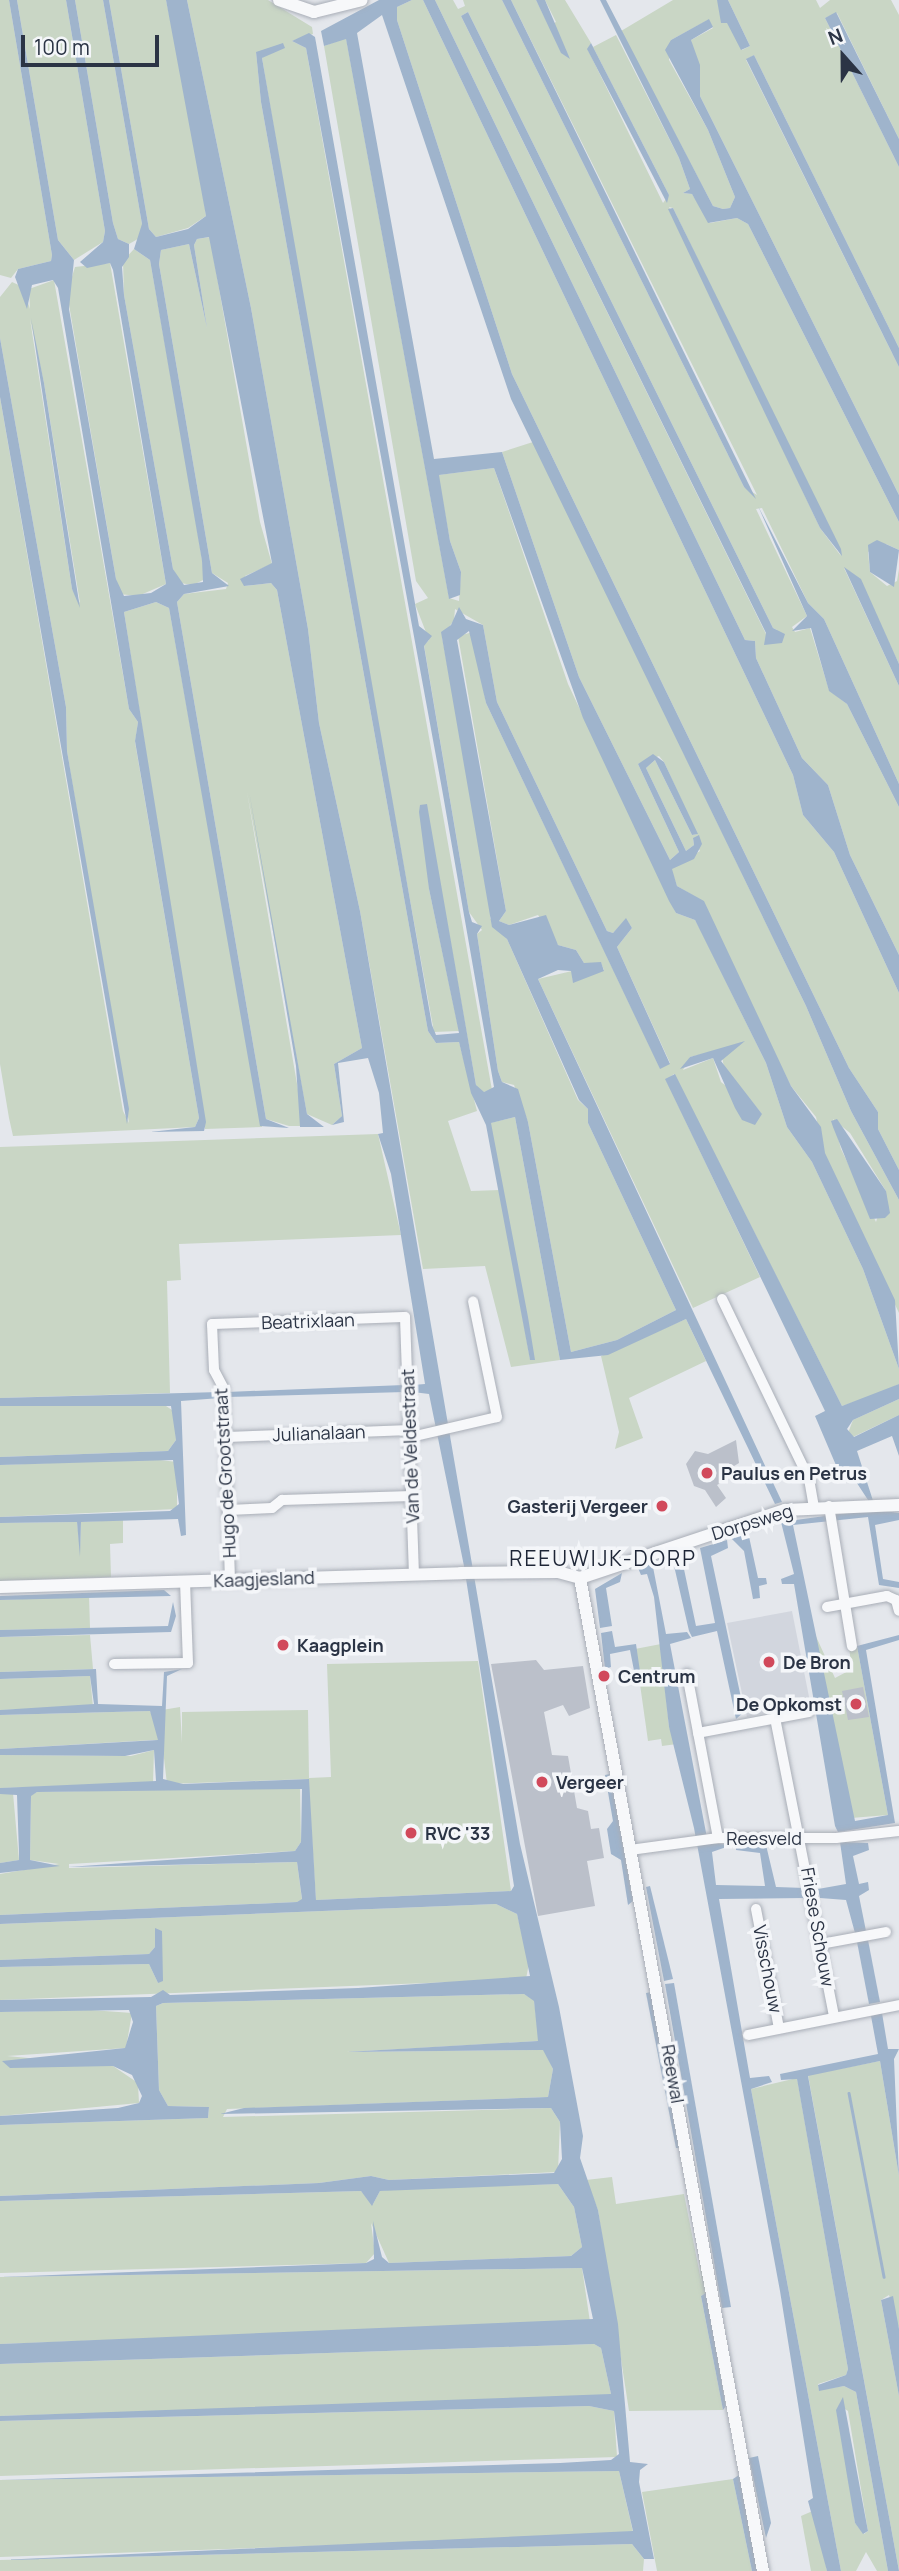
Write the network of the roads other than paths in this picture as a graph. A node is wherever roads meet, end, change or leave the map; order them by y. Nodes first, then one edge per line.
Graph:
1 (279, 0) edge
2 (362, 0) edge
3 (722, 1299) dead end
4 (473, 1301) dead end
5 (405, 1317) joint
6 (212, 1324) joint
7 (411, 1433) junction
8 (227, 1437) junction
9 (412, 1496) junction
10 (899, 1505) edge
11 (814, 1506) junction
12 (229, 1510) junction
13 (829, 1513) junction
14 (528, 1572) joint
15 (414, 1575) junction
16 (580, 1578) junction
17 (185, 1581) junction
18 (230, 1581) junction
19 (0, 1587) edge
20 (845, 1603) junction
21 (827, 1607) dead end
22 (899, 1611) edge
23 (852, 1646) dead end
24 (114, 1664) dead end
25 (687, 1674) dead end
26 (809, 1712) dead end
27 (775, 1718) junction
28 (698, 1733) junction
29 (899, 1831) edge
30 (714, 1838) junction
31 (798, 1838) junction
32 (639, 1849) junction
33 (756, 1909) dead end
34 (886, 1932) dead end
35 (821, 1944) junction
36 (899, 2004) edge
37 (834, 2017) junction
38 (779, 2028) junction
39 (748, 2035) dead end
40 (763, 2571) edge

1 - 2 street
3 - 11 street
4 - 7 street, Julianalaan
5 - 6 street, Beatrixlaan
5 - 7 street, Van de Veldestraat
6 - 8 street, Hugo de Grootstraat
7 - 8 street, Julianalaan
7 - 9 street, Van de Veldestraat
8 - 12 street, Hugo de Grootstraat
9 - 12 street
9 - 15 street, Van de Veldestraat
10 - 13 street, Dorpsweg
11 - 13 street, Dorpsweg
11 - 16 street, Dorpsweg
12 - 18 street, Hugo de Grootstraat
13 - 20 street
14 - 15 street, Kaagjesland
14 - 16 street, Dorpsweg
15 - 18 street, Kaagjesland
16 - 32 street, Reewal
17 - 18 street, Kaagjesland
17 - 19 street, Kaagjesland
17 - 24 street
20 - 21 street
20 - 22 street
20 - 23 street
25 - 28 street
26 - 27 street
27 - 28 street
27 - 31 street, Friese Schouw
28 - 30 street
29 - 31 street, Reesveld
30 - 31 street, Reesveld
30 - 32 street, Reesveld
31 - 35 street, Friese Schouw
32 - 40 street, Reewal
33 - 38 street, Visschouw
34 - 35 street
35 - 37 street, Friese Schouw
36 - 37 street, Visschouw
37 - 38 street, Visschouw
38 - 39 street, Visschouw

